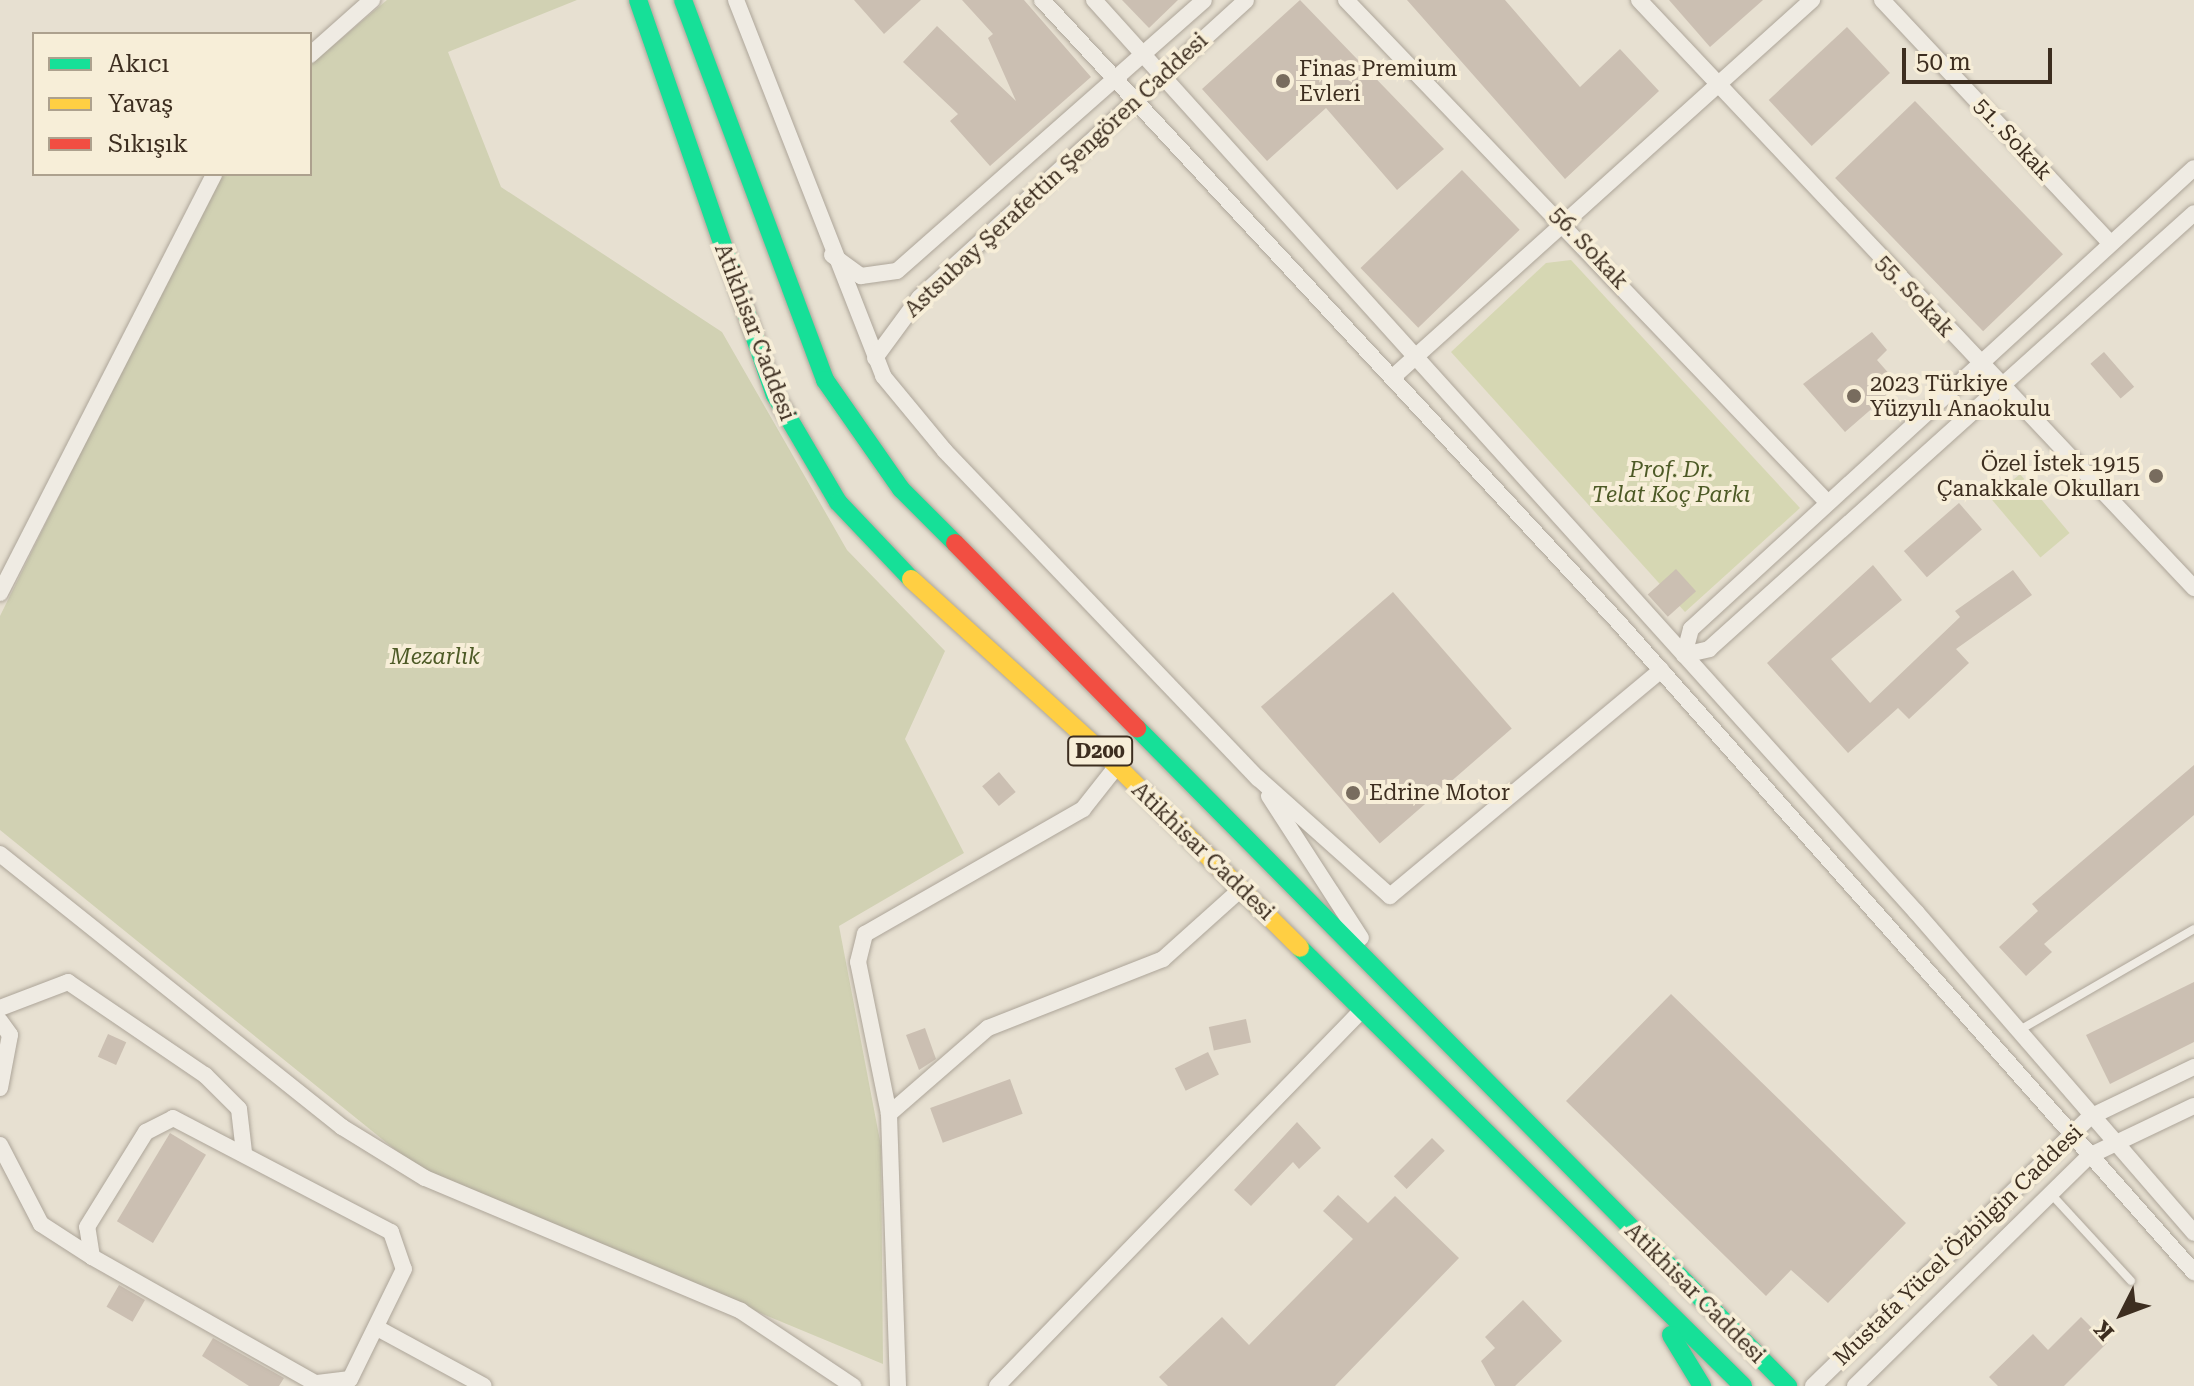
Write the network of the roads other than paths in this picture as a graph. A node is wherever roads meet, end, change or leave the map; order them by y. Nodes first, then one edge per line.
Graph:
1 (372, 0) edge
2 (638, 0) edge
3 (683, 0) edge
4 (736, 0) edge
5 (1042, 0) edge
6 (1094, 0) edge
7 (1204, 0) edge
8 (1246, 0) edge
9 (1346, 0) edge
10 (1639, 0) edge
11 (1812, 0) edge
12 (1882, 0) edge
13 (312, 53) edge
14 (1143, 54) junction
15 (1159, 77) junction
16 (1116, 81) junction
17 (1720, 85) junction
18 (1132, 101) junction
19 (2194, 168) edge
20 (213, 176) edge
21 (2194, 213) edge
22 (1563, 219) junction
23 (2110, 243) junction
24 (831, 255) junction
25 (1414, 356) junction
26 (875, 358) junction
27 (1980, 366) junction
28 (1393, 377) junction
29 (1998, 385) junction
30 (1827, 502) junction
31 (2194, 588) edge
32 (0, 593) edge
33 (1684, 655) junction
34 (1661, 670) junction
35 (1117, 766) junction
36 (1258, 778) junction
37 (0, 854) edge
38 (1242, 888) junction
39 (2194, 929) edge
40 (1380, 980) junction
41 (0, 1008) edge
42 (1363, 1009) junction
43 (0, 1021) edge
44 (2018, 1031) junction
45 (2194, 1067) edge
46 (0, 1088) edge
47 (2194, 1106) edge
48 (889, 1114) junction
49 (2090, 1117) junction
50 (2070, 1135) junction
51 (2112, 1142) junction
52 (0, 1145) edge
53 (244, 1152) junction
54 (2089, 1156) junction
55 (2050, 1193) junction
56 (2194, 1233) edge
57 (1603, 1248) junction
58 (92, 1257) junction
59 (2194, 1272) edge
60 (2131, 1281) dead end
61 (379, 1329) junction
62 (484, 1386) edge
63 (853, 1386) edge
64 (898, 1386) edge
65 (997, 1386) edge
66 (1702, 1386) edge
67 (1743, 1386) edge
68 (1788, 1386) edge
69 (1813, 1386) edge
70 (1855, 1386) edge

1 - 13 street
2 - 35 highway, Atikhisar Caddesi / D200
3 - 40 highway, Atikhisar Caddesi / D200
4 - 24 street
5 - 16 street
6 - 14 street
7 - 14 street, Astsubay Şerafettin Şengören Caddesi
8 - 15 street, Astsubay Şerafettin Şengören Caddesi
9 - 22 street, 56. Sokak
10 - 17 street, 55. Sokak
11 - 17 street
12 - 23 street, 51. Sokak
14 - 15 street
14 - 16 street, Astsubay Şerafettin Şengören Caddesi
15 - 18 street, Astsubay Şerafettin Şengören Caddesi
15 - 25 street
16 - 18 street
16 - 24 street, Astsubay Şerafettin Şengören Caddesi
17 - 22 street
17 - 27 street, 55. Sokak
18 - 26 street, Astsubay Şerafettin Şengören Caddesi
18 - 28 street
19 - 23 street
20 - 32 street
21 - 29 street
22 - 25 street
22 - 30 street, 56. Sokak
23 - 27 street
24 - 26 street
25 - 28 street
25 - 33 street
26 - 36 street
27 - 29 street, 55. Sokak
27 - 30 street
28 - 34 street
29 - 31 street, 55. Sokak
29 - 33 street
30 - 33 street
33 - 44 street
34 - 36 street
34 - 50 street
35 - 38 highway, Atikhisar Caddesi / D200
35 - 48 street
36 - 40 street
37 - 63 street
38 - 42 highway, Atikhisar Caddesi / D200
38 - 48 street
39 - 44 lane
40 - 68 highway, Atikhisar Caddesi / D200
41 - 53 street
42 - 57 highway, Atikhisar Caddesi / D200
42 - 65 street
43 - 46 street
44 - 49 street
45 - 49 street, Mustafa Yücel Özbilgin Caddesi
47 - 51 street, Mustafa Yücel Özbilgin Caddesi
48 - 64 street
49 - 50 street, Mustafa Yücel Özbilgin Caddesi
49 - 51 street
50 - 54 street
50 - 69 street, Mustafa Yücel Özbilgin Caddesi
51 - 54 street, Mustafa Yücel Özbilgin Caddesi
51 - 56 street
52 - 58 street
53 - 58 street
53 - 61 street
54 - 55 street, Mustafa Yücel Özbilgin Caddesi
54 - 59 street
55 - 60 lane
55 - 70 street, Mustafa Yücel Özbilgin Caddesi
57 - 66 highway
57 - 67 highway, Atikhisar Caddesi / D200
58 - 61 street
61 - 62 street

